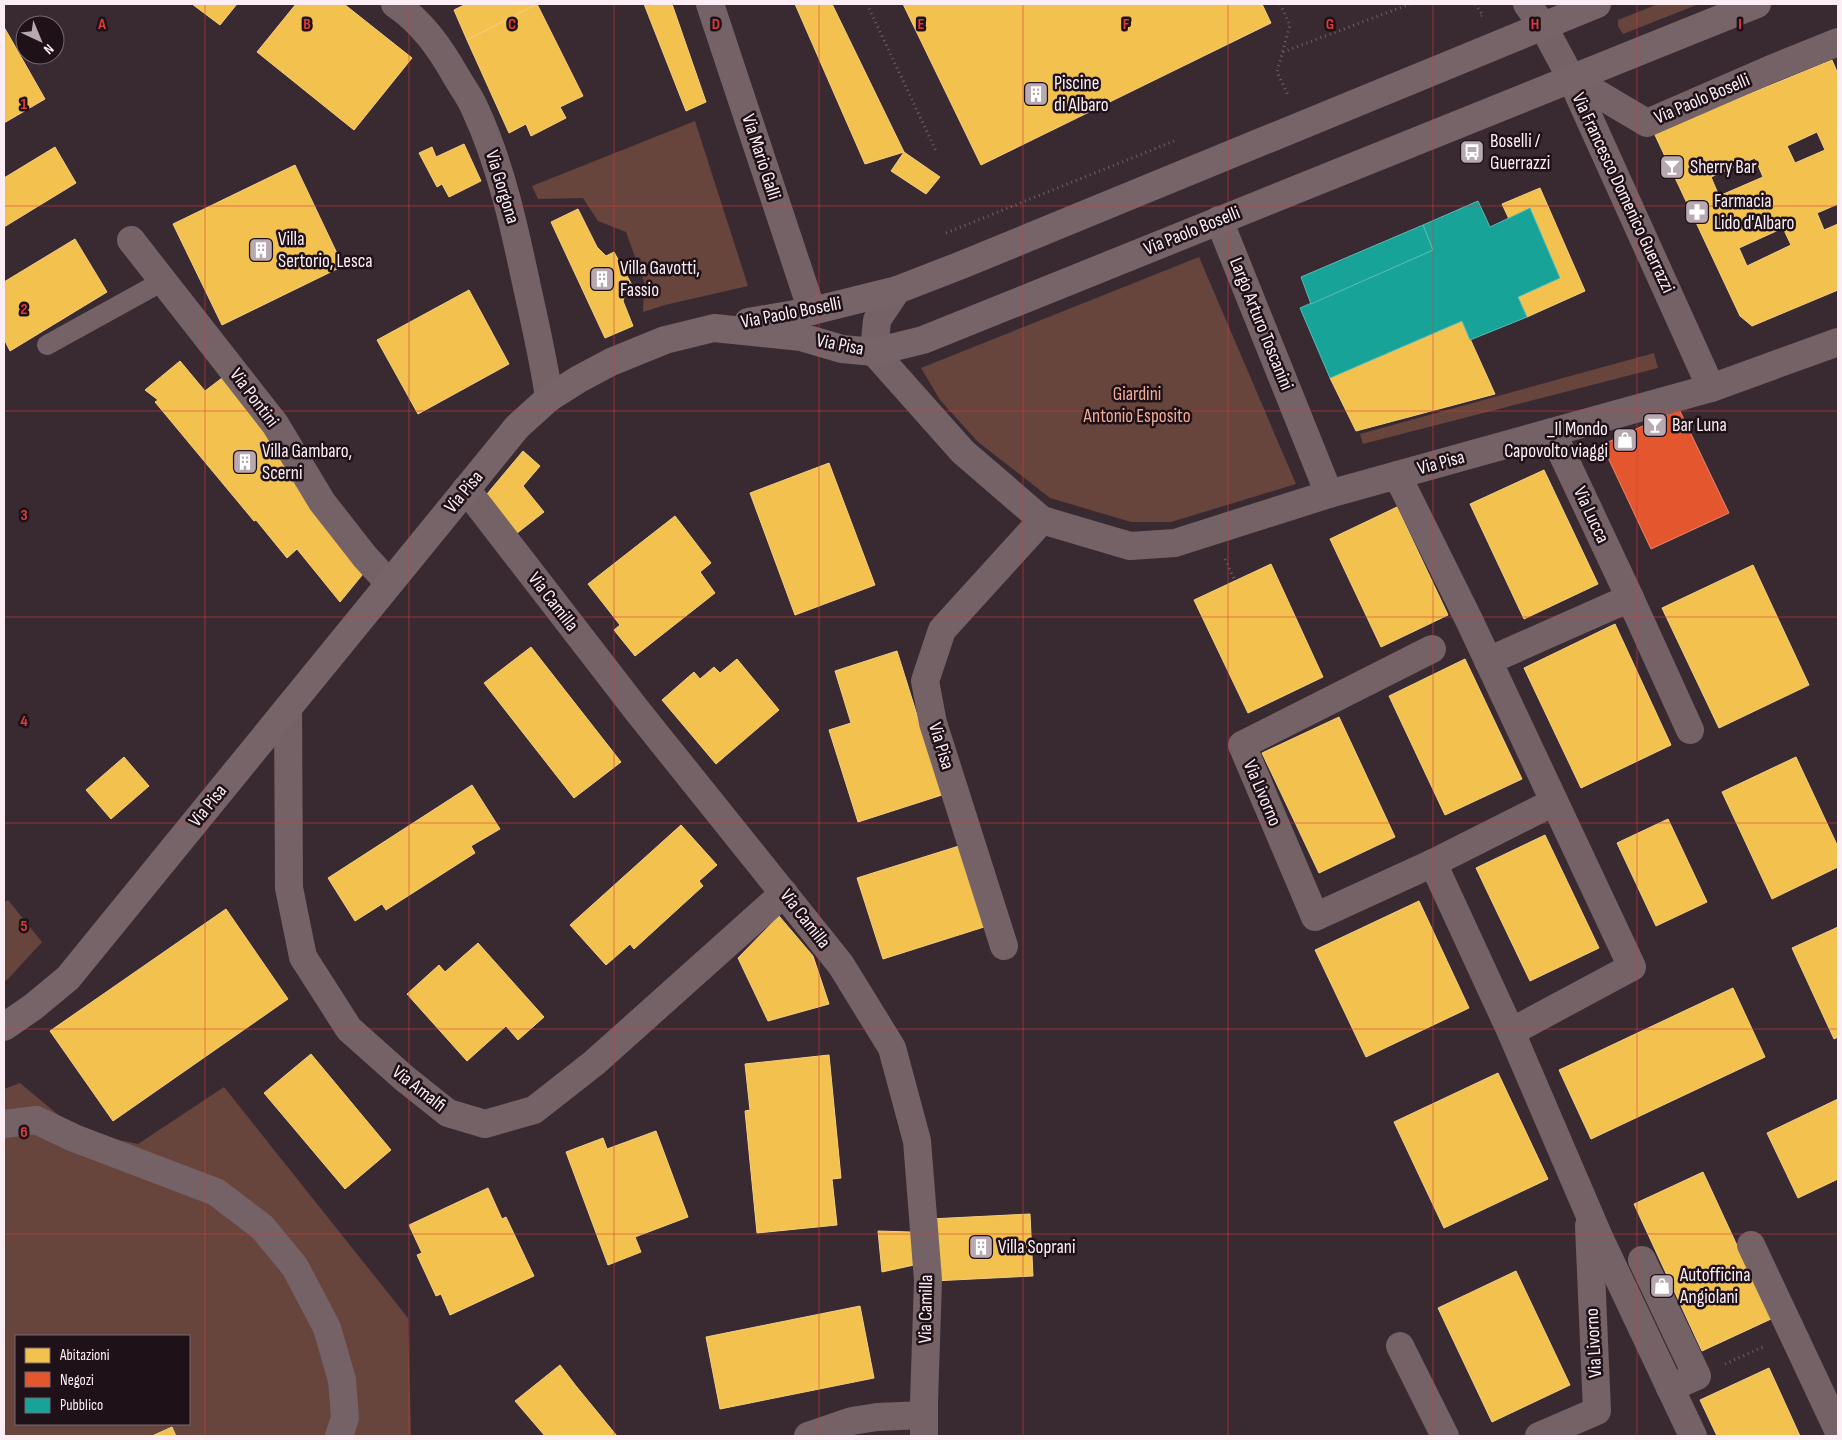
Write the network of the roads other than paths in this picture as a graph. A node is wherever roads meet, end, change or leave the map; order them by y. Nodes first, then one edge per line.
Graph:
1 (396, 4) edge
2 (710, 4) edge
3 (1527, 4) edge
4 (1596, 4) edge
5 (1758, 4) edge
6 (1542, 26) junction
7 (1838, 42) edge
8 (1571, 78) junction
9 (1219, 220) junction
10 (131, 240) dead end
11 (163, 281) junction
12 (896, 290) junction
13 (812, 311) junction
14 (714, 328) junction
15 (1838, 342) edge
16 (46, 345) dead end
17 (874, 352) junction
18 (1711, 388) junction
19 (549, 398) junction
20 (1552, 432) junction
21 (1397, 475) junction
22 (466, 489) junction
23 (1330, 494) junction
24 (1042, 520) junction
25 (389, 583) junction
26 (1630, 598) junction
27 (1432, 649) dead end
28 (1488, 661) junction
29 (288, 708) junction
30 (1690, 730) dead end
31 (1554, 802) junction
32 (1433, 863) junction
33 (784, 893) junction
34 (1004, 946) dead end
35 (4, 1027) edge
36 (1511, 1032) junction
37 (4, 1124) edge
38 (1588, 1212) junction
39 (1751, 1245) dead end
40 (1642, 1260) dead end
41 (1400, 1346) dead end
42 (1670, 1388) junction
43 (924, 1426) edge
44 (1838, 1430) edge
45 (340, 1436) edge
46 (808, 1436) edge
47 (1445, 1436) edge
48 (1539, 1436) edge
49 (1693, 1436) edge

1 - 19 street, Via Gorgona
2 - 13 street, Via Mario Galli
3 - 6 street, Via Francesco Domenico Guerrazzi
4 - 6 main road, Via Paolo Boselli
5 - 8 main road, Via Paolo Boselli
6 - 8 street, Via Francesco Domenico Guerrazzi
6 - 12 main road, Via Paolo Boselli
7 - 8 street, Via Paolo Boselli
8 - 9 main road, Via Paolo Boselli
8 - 18 street, Via Francesco Domenico Guerrazzi
9 - 17 main road, Via Paolo Boselli
9 - 23 street, Largo Arturo Toscanini
10 - 11 street, Via Pontini
11 - 16 lane
11 - 25 street, Via Pontini
12 - 13 main road, Via Paolo Boselli
12 - 17 street
13 - 14 main road, Via Paolo Boselli
14 - 17 main road, Via Pisa
14 - 19 main road, Via Pisa
15 - 18 street, Via Pisa
17 - 24 street, Via Pisa
18 - 20 street, Via Pisa
19 - 22 main road, Via Pisa
20 - 21 street, Via Pisa
20 - 26 street, Via Lucca
21 - 23 street, Via Pisa
21 - 28 street
22 - 25 main road, Via Pisa
22 - 33 street, Via Camilla
23 - 24 street, Via Pisa
24 - 34 street, Via Pisa
25 - 29 main road, Via Pisa
26 - 28 street
26 - 30 street, Via Lucca
27 - 32 street, Via Livorno
28 - 31 street
29 - 33 street, Via Amalfi
29 - 35 main road, Via Pisa
31 - 32 street, Via Livorno
31 - 36 street
32 - 36 street, Via Livorno
33 - 43 street, Via Camilla
36 - 38 street, Via Livorno
37 - 45 street
38 - 42 street, Via Livorno
38 - 48 street, Via Livorno
39 - 44 street
40 - 42 street
41 - 47 street
42 - 49 street, Via Livorno
43 - 46 street

